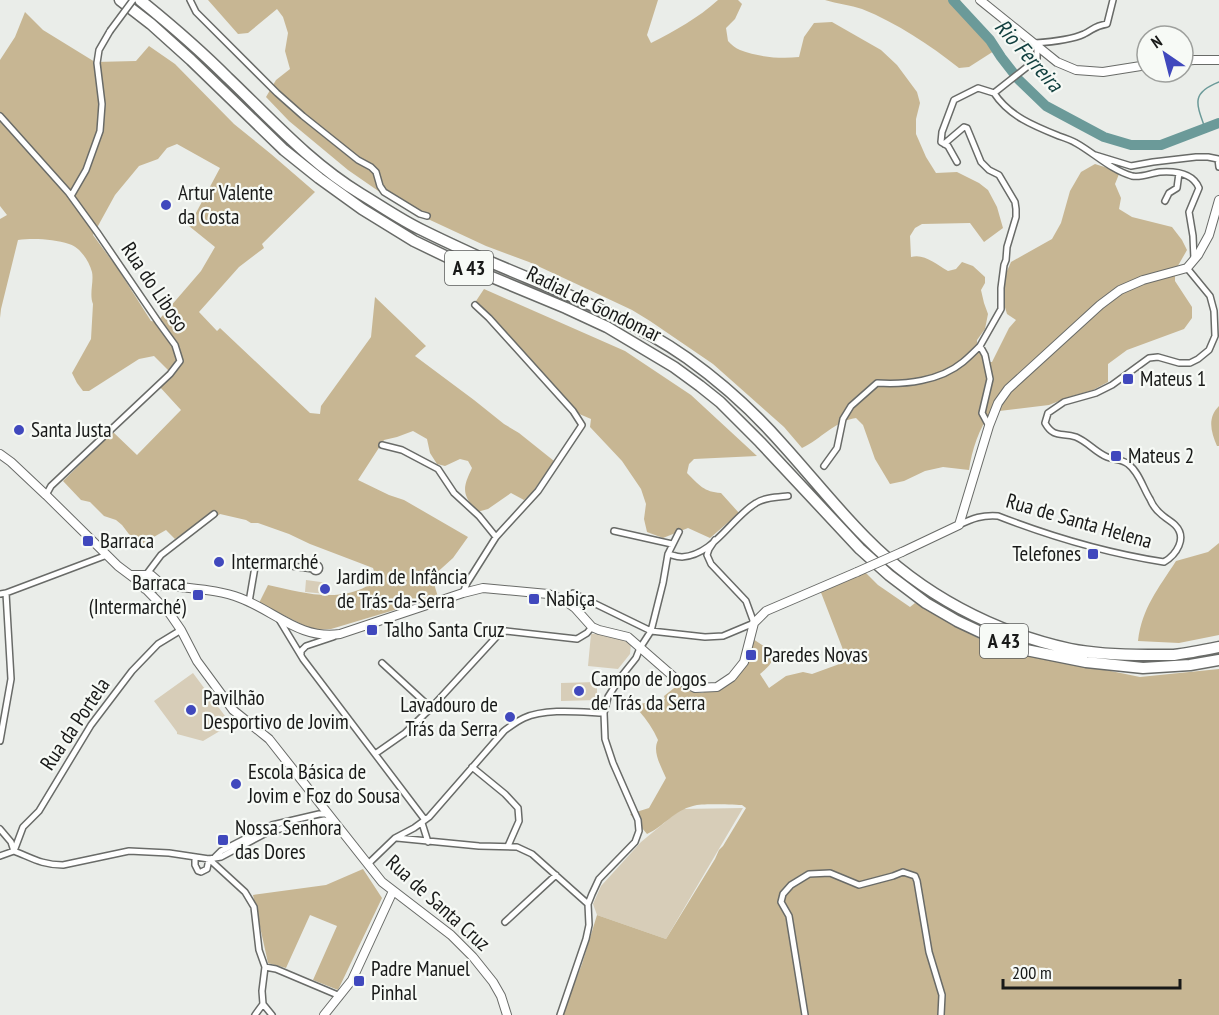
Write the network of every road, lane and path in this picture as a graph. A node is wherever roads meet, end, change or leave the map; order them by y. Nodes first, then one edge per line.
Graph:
1 (120, 0) edge
2 (133, 0) edge
3 (140, 0) edge
4 (190, 0) edge
5 (980, 0) edge
6 (1113, 0) edge
7 (1036, 44) junction
8 (1195, 60) edge
9 (1219, 60) edge
10 (1135, 67) edge
11 (994, 93) junction
12 (0, 116) edge
13 (944, 144) junction
14 (1094, 155) junction
15 (957, 162) dead end
16 (1219, 162) edge
17 (1219, 167) edge
18 (1179, 173) junction
19 (71, 196) junction
20 (1219, 200) edge
21 (1165, 201) dead end
22 (427, 216) dead end
23 (1194, 260) junction
24 (1187, 268) junction
25 (476, 305) dead end
26 (980, 346) junction
27 (989, 426) junction
28 (382, 445) dead end
29 (0, 454) edge
30 (824, 466) dead end
31 (46, 495) junction
32 (788, 496) dead end
33 (214, 514) dead end
34 (959, 525) junction
35 (614, 531) dead end
36 (679, 532) dead end
37 (496, 537) junction
38 (715, 540) junction
39 (672, 544) junction
40 (668, 554) junction
41 (106, 555) junction
42 (313, 568) dead end
43 (148, 583) junction
44 (463, 593) junction
45 (3, 594) edge
46 (564, 600) junction
47 (249, 602) junction
48 (275, 616) junction
49 (754, 623) junction
50 (592, 627) junction
51 (181, 630) junction
52 (651, 631) junction
53 (317, 634) junction
54 (340, 634) junction
55 (313, 644) junction
56 (1219, 647) edge
57 (640, 648) junction
58 (303, 659) junction
59 (1219, 660) edge
60 (382, 663) dead end
61 (431, 708) junction
62 (604, 712) junction
63 (0, 741) edge
64 (375, 754) junction
65 (472, 767) junction
66 (316, 798) junction
67 (326, 813) junction
68 (311, 816) junction
69 (317, 821) junction
70 (423, 822) junction
71 (336, 824) junction
72 (0, 829) edge
73 (395, 838) junction
74 (428, 842) junction
75 (508, 846) junction
76 (14, 850) junction
77 (0, 856) edge
78 (195, 857) junction
79 (211, 858) junction
80 (368, 864) junction
81 (556, 875) junction
82 (393, 891) junction
83 (588, 904) junction
84 (505, 922) dead end
85 (265, 967) junction
86 (340, 996) junction
87 (263, 1004) junction
88 (255, 1015) edge
89 (272, 1015) edge
90 (324, 1015) edge
91 (507, 1015) edge
92 (560, 1015) edge
93 (805, 1015) edge
94 (941, 1015) edge

1 - 59 highway, Radial de Gondomar / A 43
2 - 19 street, bridge
3 - 56 highway, Radial de Gondomar / A 43
4 - 22 street
5 - 7 main road
6 - 7 street
7 - 10 main road
7 - 11 street
8 - 9 main road
11 - 13 street
11 - 14 street
12 - 19 street, Rua do Liboso
13 - 15 street
13 - 26 street
14 - 16 street
14 - 18 street
16 - 17 street
18 - 21 street
18 - 23 street
19 - 31 street, Rua do Liboso
20 - 23 main road
23 - 24 main road
24 - 27 main road
24 - 34 street, Rua de Santa Helena
25 - 37 street
26 - 27 street
26 - 30 street
27 - 34 main road
28 - 37 street
29 - 31 main road
31 - 41 main road
32 - 38 street
33 - 43 street
34 - 49 main road, Rua de Santa Helena, bridge
35 - 39 street
36 - 39 street
37 - 44 street
38 - 40 street
38 - 49 street
39 - 40 street
40 - 52 street
41 - 43 main road
41 - 45 street
42 - 47 street
43 - 47 main road
43 - 51 main road, Rua de Santa Cruz
44 - 46 main road
44 - 54 main road
45 - 63 street
46 - 50 main road
46 - 52 street
47 - 48 main road
48 - 53 main road
48 - 58 street
49 - 52 street
49 - 57 main road
50 - 57 main road
50 - 61 street
51 - 66 main road, Rua de Santa Cruz
51 - 76 street, Rua da Portela
52 - 57 street
53 - 54 main road
53 - 55 street
54 - 55 street
55 - 58 street
57 - 62 street
58 - 64 street
60 - 61 street
61 - 64 street
62 - 65 street
62 - 83 street
64 - 70 street
65 - 70 street
65 - 75 street
66 - 67 main road, Rua de Santa Cruz
66 - 68 street
67 - 68 street
67 - 69 street
67 - 71 main road, Rua de Santa Cruz
68 - 79 street
69 - 71 street
69 - 79 street
70 - 73 street
70 - 74 street
71 - 80 main road, Rua de Santa Cruz
72 - 76 street
73 - 74 street
73 - 80 street
74 - 75 street
75 - 81 street
76 - 77 street
76 - 78 street
78 - 79 street
78 - 79 street
79 - 85 street
80 - 82 main road, Rua de Santa Cruz
81 - 83 street
81 - 84 street
82 - 86 main road
82 - 91 main road, Rua de Santa Cruz
83 - 92 street
85 - 86 street
85 - 87 street
86 - 90 main road
87 - 88 street
87 - 89 street
93 - 94 street

